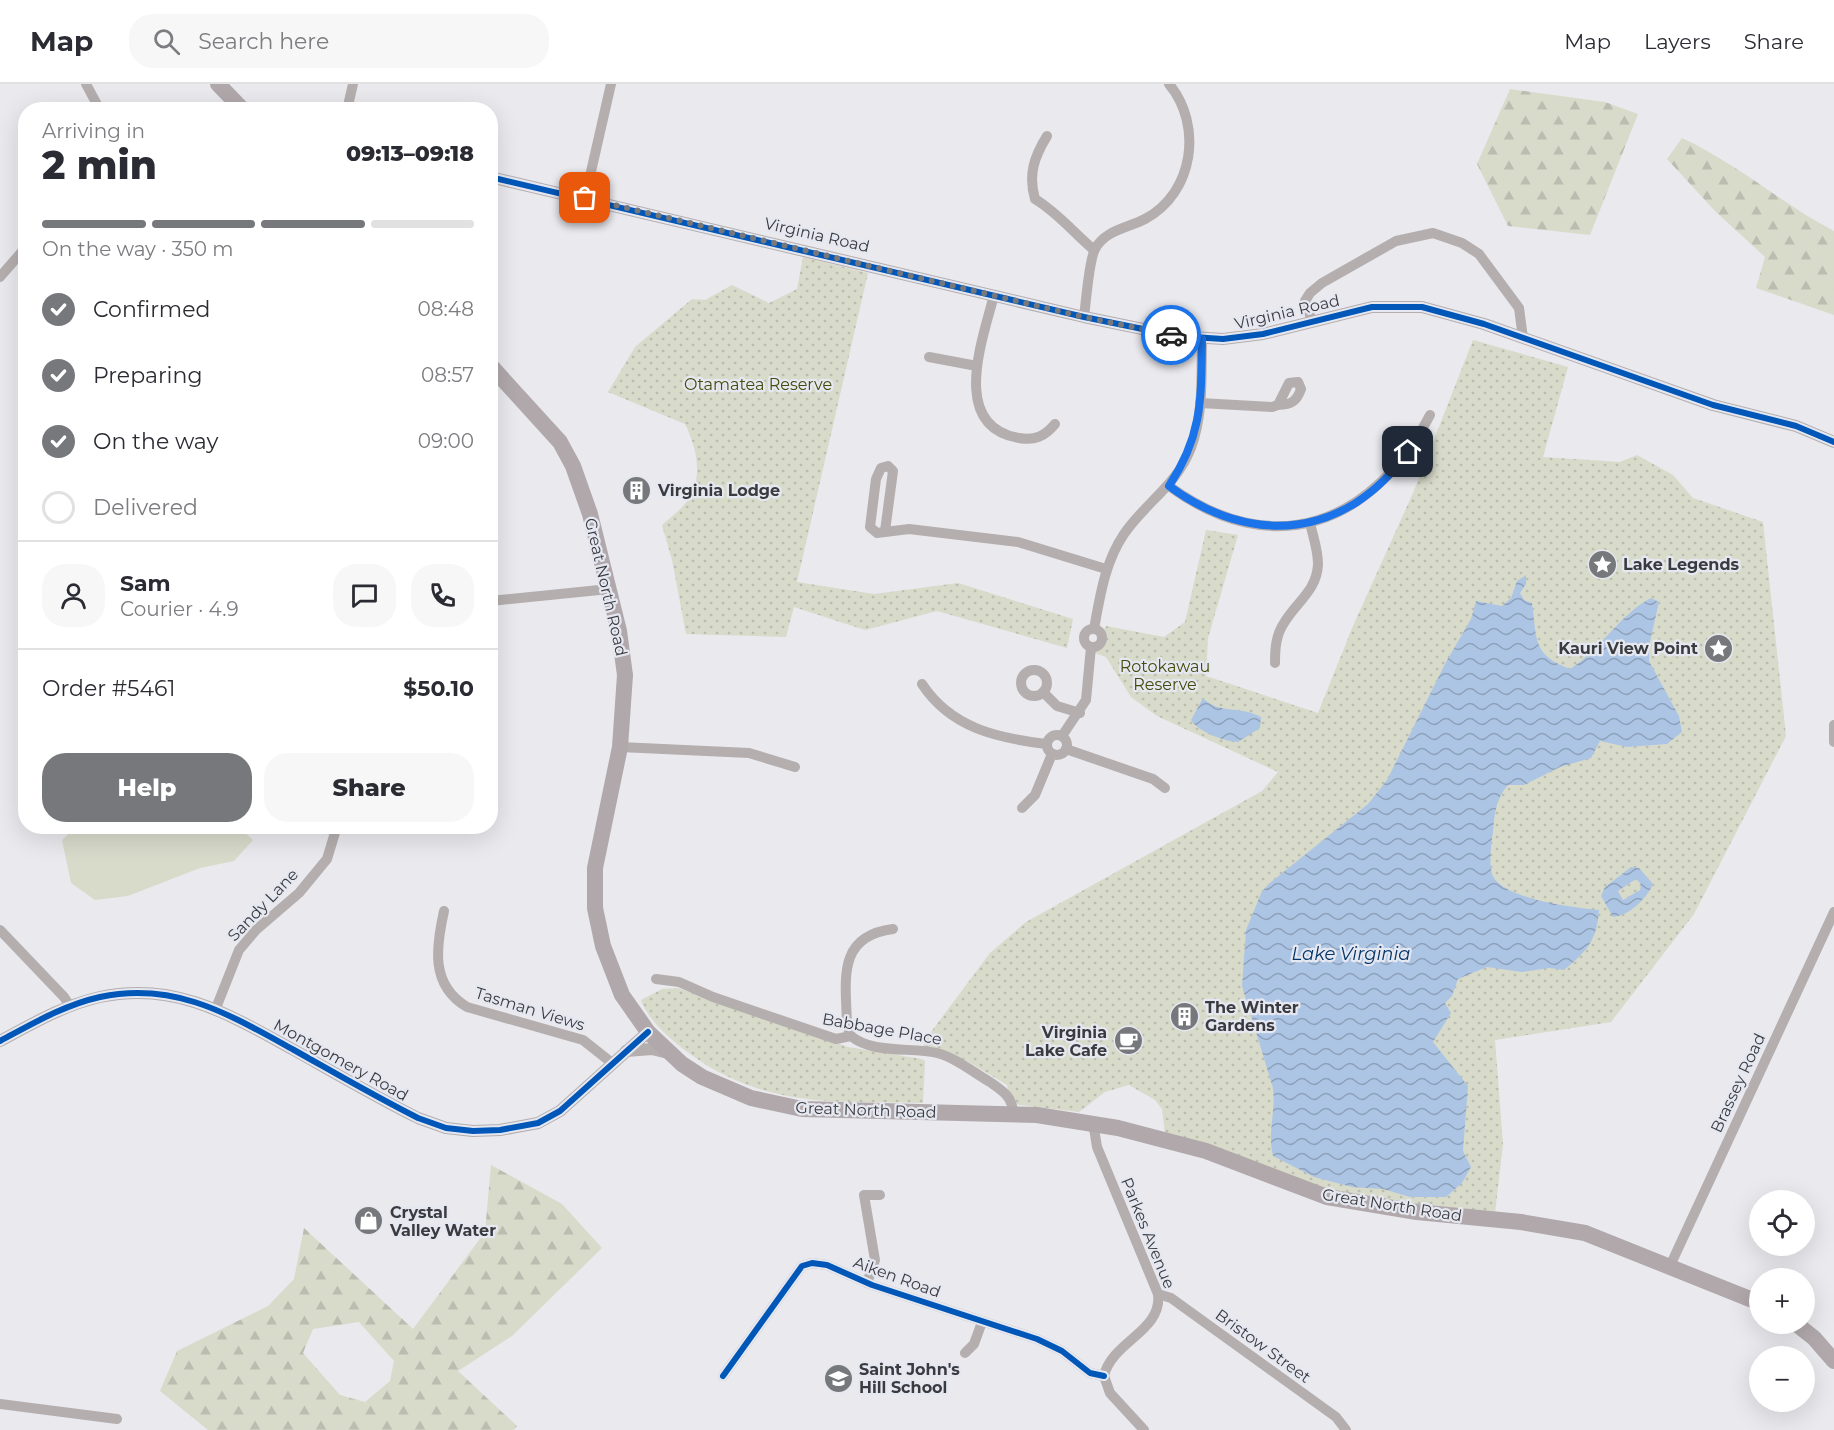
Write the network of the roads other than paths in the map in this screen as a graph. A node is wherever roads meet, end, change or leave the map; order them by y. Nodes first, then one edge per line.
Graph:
1 (86, 84) edge
2 (218, 84) edge
3 (353, 84) edge
4 (611, 84) edge
5 (1169, 84) edge
6 (96, 102) edge
7 (235, 102) edge
8 (349, 102) edge
9 (1047, 136) dead end
10 (498, 179) edge
11 (585, 198) junction
12 (1094, 250) junction
13 (18, 256) edge
14 (0, 277) edge
15 (994, 295) junction
16 (1084, 317) junction
17 (1312, 321) junction
18 (1523, 338) junction
19 (1202, 339) junction
20 (930, 357) dead end
21 (977, 366) junction
22 (498, 373) edge
23 (1200, 403) junction
24 (1278, 405) dead end
25 (1430, 415) dead end
26 (1055, 423) dead end
27 (1834, 442) edge
28 (1169, 486) junction
29 (1310, 523) junction
30 (885, 526) junction
31 (1106, 569) junction
32 (609, 589) junction
33 (498, 600) edge
34 (1275, 663) dead end
35 (922, 684) dead end
36 (1043, 692) dead end
37 (1080, 712) junction
38 (1834, 725) edge
39 (1062, 736) junction
40 (1834, 742) edge
41 (620, 747) junction
42 (1049, 749) junction
43 (1066, 749) junction
44 (795, 767) dead end
45 (1165, 789) dead end
46 (1022, 808) dead end
47 (335, 834) edge
48 (444, 911) dead end
49 (1834, 912) edge
50 (893, 929) dead end
51 (0, 930) edge
52 (656, 979) dead end
53 (70, 1006) junction
54 (216, 1008) junction
55 (648, 1032) junction
56 (850, 1036) junction
57 (0, 1041) edge
58 (626, 1052) junction
59 (669, 1053) junction
60 (612, 1063) junction
61 (1013, 1114) junction
62 (1093, 1122) junction
63 (880, 1195) dead end
64 (1670, 1266) junction
65 (867, 1282) junction
66 (1158, 1294) junction
67 (1749, 1298) edge
68 (982, 1322) junction
69 (1809, 1334) edge
70 (965, 1353) dead end
71 (1832, 1354) edge
72 (723, 1376) dead end
73 (1104, 1376) junction
74 (0, 1404) edge
75 (117, 1419) dead end
76 (1144, 1430) edge
77 (1346, 1430) edge

1 - 6 street
2 - 7 highway
3 - 8 street
4 - 11 street
5 - 12 street
9 - 12 street
10 - 11 street, Virginia Road
11 - 15 street, Virginia Road
12 - 16 street
13 - 14 street
15 - 16 street, Virginia Road
15 - 21 street
16 - 19 street, Virginia Road
17 - 18 street, Virginia Road
17 - 18 street, Virginia Road
17 - 19 street, Virginia Road
18 - 27 street, Virginia Road
19 - 23 street
20 - 21 street
21 - 26 street
22 - 32 highway, Great North Road
23 - 24 street
23 - 28 street
25 - 29 street
28 - 29 street
28 - 31 street
29 - 34 street
30 - 30 street
30 - 31 street
31 - 37 street
32 - 33 street
32 - 41 highway, Great North Road
35 - 42 street
36 - 37 street
37 - 39 street
38 - 40 street
39 - 42 street
39 - 43 street
41 - 44 street
41 - 55 highway, Great North Road
42 - 43 street
42 - 46 street
43 - 45 street
47 - 54 street, Sandy Lane
48 - 60 street, Tasman Views
49 - 64 street, Brassey Road
50 - 56 street
51 - 53 street
52 - 56 street, Babbage Place
53 - 54 street, Montgomery Road
53 - 57 street, Montgomery Road
54 - 60 street, Montgomery Road
55 - 58 street, Montgomery Road
55 - 59 highway, Great North Road
56 - 61 street, Babbage Place
58 - 59 street
58 - 60 street, Montgomery Road
59 - 61 highway, Great North Road
61 - 62 highway, Great North Road
62 - 64 highway, Great North Road
62 - 66 street, Parkes Avenue
63 - 65 street
64 - 67 highway, Great North Road
65 - 68 street, Aiken Road
65 - 72 street, Aiken Road
66 - 73 street, Parkes Avenue
66 - 77 street, Bristow Street
68 - 70 street
68 - 73 street, Aiken Road
69 - 71 highway
73 - 76 street
74 - 75 street

